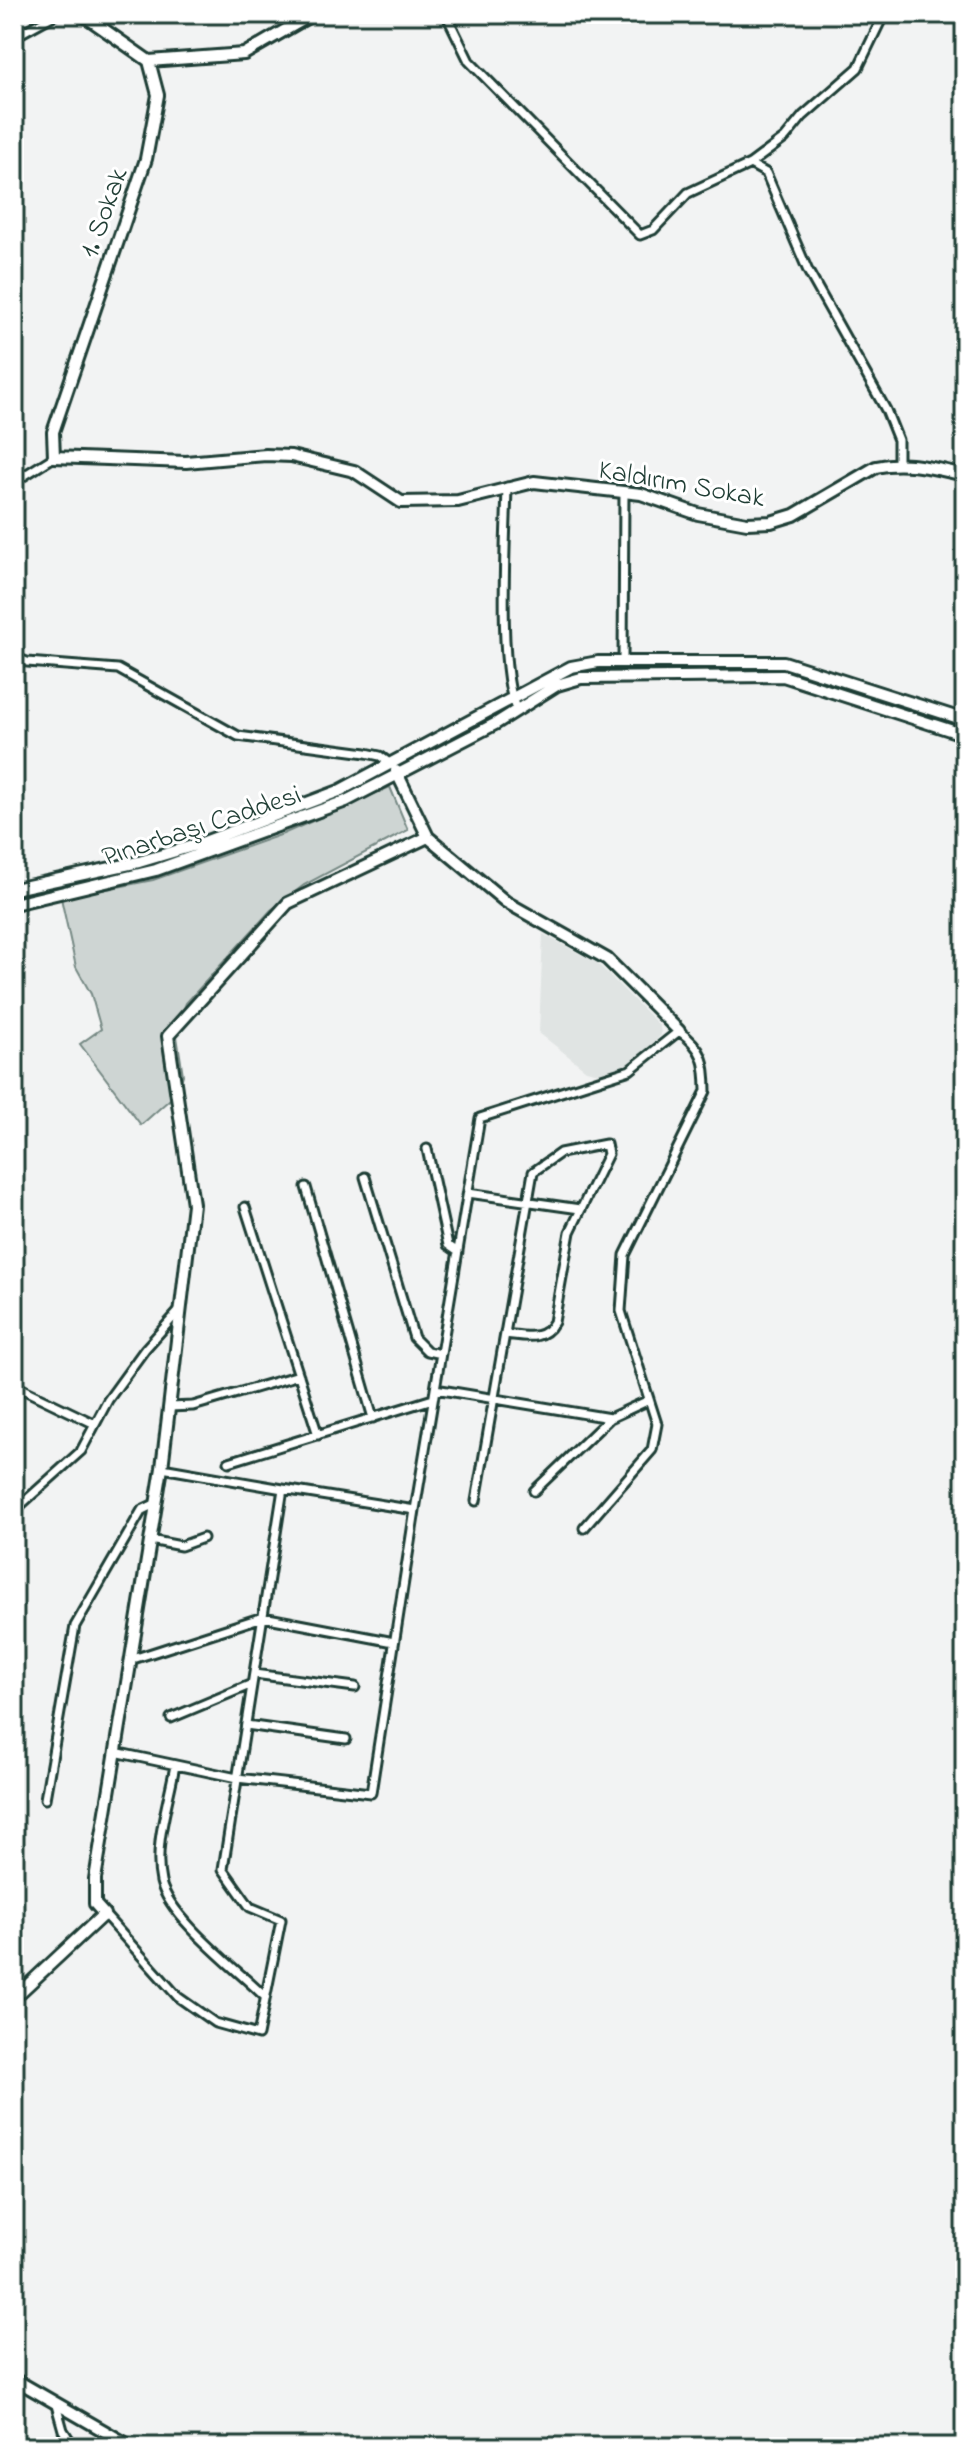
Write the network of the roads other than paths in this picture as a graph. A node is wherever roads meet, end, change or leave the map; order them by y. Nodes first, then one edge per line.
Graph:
1 (56, 14) edge
2 (82, 14) edge
3 (313, 14) edge
4 (446, 14) edge
5 (884, 14) edge
6 (14, 37) edge
7 (149, 61) junction
8 (750, 164) junction
9 (54, 457) junction
10 (898, 463) junction
11 (965, 475) edge
12 (14, 482) edge
13 (507, 487) junction
14 (624, 492) junction
15 (14, 657) edge
16 (623, 662) junction
17 (510, 698) junction
18 (517, 710) junction
19 (965, 720) edge
20 (965, 735) edge
21 (395, 770) junction
22 (428, 837) junction
23 (14, 889) edge
24 (14, 904) edge
25 (679, 1031) junction
26 (427, 1149) dead end
27 (365, 1177) dead end
28 (306, 1187) dead end
29 (468, 1193) junction
30 (525, 1201) junction
31 (245, 1207) dead end
32 (580, 1209) junction
33 (458, 1252) junction
34 (181, 1309) junction
35 (505, 1334) junction
36 (441, 1354) junction
37 (299, 1375) junction
38 (14, 1385) edge
39 (435, 1389) junction
40 (433, 1399) junction
41 (495, 1399) junction
42 (649, 1400) junction
43 (169, 1407) junction
44 (373, 1418) junction
45 (610, 1418) junction
46 (95, 1424) junction
47 (318, 1435) junction
48 (229, 1462) dead end
49 (162, 1468) junction
50 (283, 1489) junction
51 (534, 1491) dead end
52 (476, 1501) dead end
53 (157, 1503) junction
54 (415, 1510) junction
55 (14, 1511) edge
56 (584, 1528) dead end
57 (203, 1538) dead end
58 (150, 1540) junction
59 (263, 1617) junction
60 (394, 1642) junction
61 (130, 1660) junction
62 (254, 1674) junction
63 (252, 1684) junction
64 (355, 1687) dead end
65 (171, 1718) dead end
66 (246, 1725) junction
67 (346, 1739) dead end
68 (115, 1752) junction
69 (175, 1765) junction
70 (237, 1778) junction
71 (45, 1799) dead end
72 (104, 1914) junction
73 (265, 1997) junction
74 (14, 1998) edge
75 (14, 2379) edge
76 (56, 2405) junction
77 (74, 2447) edge
78 (132, 2447) edge

1 - 6 street
2 - 7 street
3 - 7 street
4 - 8 street
5 - 8 street
7 - 9 street, 1. Sokak
8 - 10 street
9 - 12 street
9 - 13 street, Kaldırım Sokak
10 - 11 street, Kaldırım Sokak
10 - 14 street, Kaldırım Sokak
13 - 14 street, Kaldırım Sokak
13 - 17 street
14 - 16 street
15 - 21 street
16 - 17 street
16 - 19 street
17 - 18 street
17 - 21 street
18 - 20 street
18 - 21 street
21 - 22 street
21 - 23 street
21 - 24 street, Pınarbaşı Caddesi
22 - 25 street
22 - 34 street
25 - 29 street
25 - 42 street
26 - 33 street
27 - 36 street
28 - 44 street
29 - 30 street
29 - 33 street
30 - 32 street
30 - 32 street
30 - 35 street
31 - 37 street
32 - 35 street
33 - 36 street
34 - 43 street
34 - 46 street
35 - 41 street
36 - 39 street
37 - 43 street
37 - 47 street
38 - 46 street
39 - 40 street
39 - 41 street
40 - 44 street
40 - 54 street
41 - 45 street
41 - 52 street
42 - 45 street
42 - 56 street
43 - 49 street
44 - 47 street
45 - 51 street
46 - 55 street
47 - 48 street
49 - 50 street
49 - 53 street
50 - 54 street
50 - 59 street
53 - 58 street
53 - 71 street
54 - 60 street
57 - 58 street
58 - 61 street
59 - 60 street
59 - 61 street
59 - 62 street
60 - 70 street
61 - 68 street
62 - 63 street
62 - 64 street
63 - 65 street
63 - 66 street
66 - 67 street
66 - 70 street
68 - 69 street
68 - 72 street
69 - 70 street
69 - 73 street
70 - 73 street
72 - 73 street
72 - 74 street
75 - 76 street
76 - 77 street
76 - 78 street

